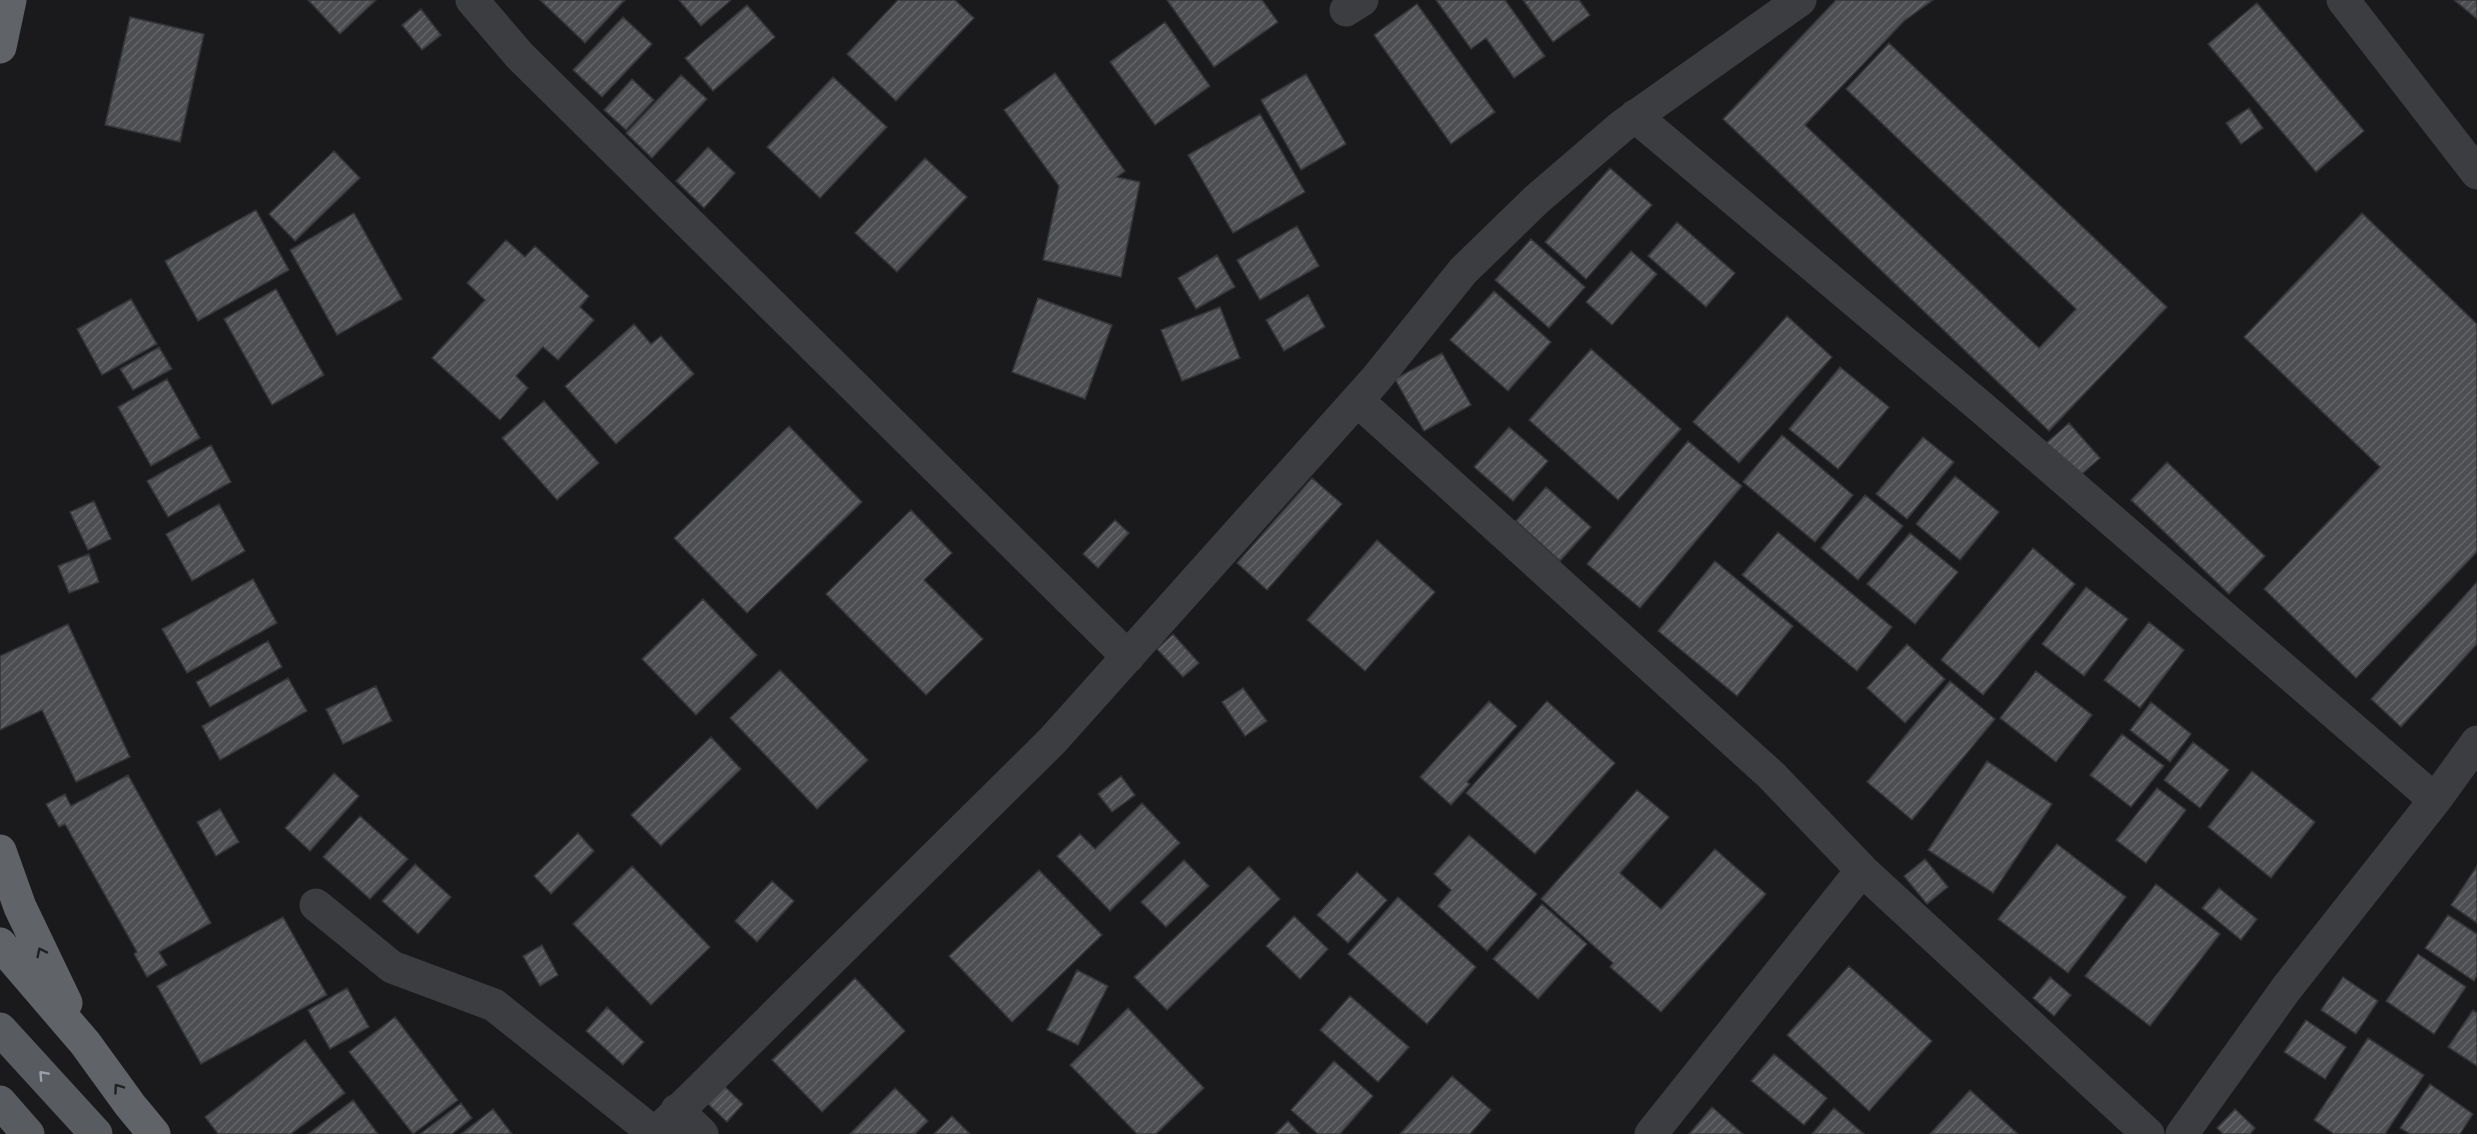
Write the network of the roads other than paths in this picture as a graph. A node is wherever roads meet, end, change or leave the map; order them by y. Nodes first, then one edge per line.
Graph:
1 (10, 0) edge
2 (472, 0) edge
3 (1800, 0) edge
4 (2343, 0) edge
5 (0, 47) edge
6 (1635, 117) junction
7 (2477, 173) edge
8 (1357, 400) junction
9 (1128, 657) junction
10 (2477, 742) edge
11 (2435, 800) junction
12 (0, 851) edge
13 (1862, 870) junction
14 (316, 905) dead end
15 (0, 944) edge
16 (0, 1029) edge
17 (85, 1042) junction
18 (0, 1102) edge
19 (677, 1110) junction
20 (28, 1134) edge
21 (96, 1134) edge
22 (154, 1134) edge
23 (702, 1134) edge
24 (1651, 1134) edge
25 (2148, 1134) edge
26 (2182, 1134) edge

1 - 5 highway
2 - 9 street
3 - 6 street
4 - 7 street
6 - 8 street
6 - 11 street
8 - 9 street
8 - 13 street
9 - 19 street
10 - 11 street
11 - 26 street
17 -> 12 highway
13 - 24 street
13 - 25 street
14 - 19 street
15 - 17 highway
21 -> 16 main road
22 -> 17 highway
18 - 20 main road
19 - 23 street

